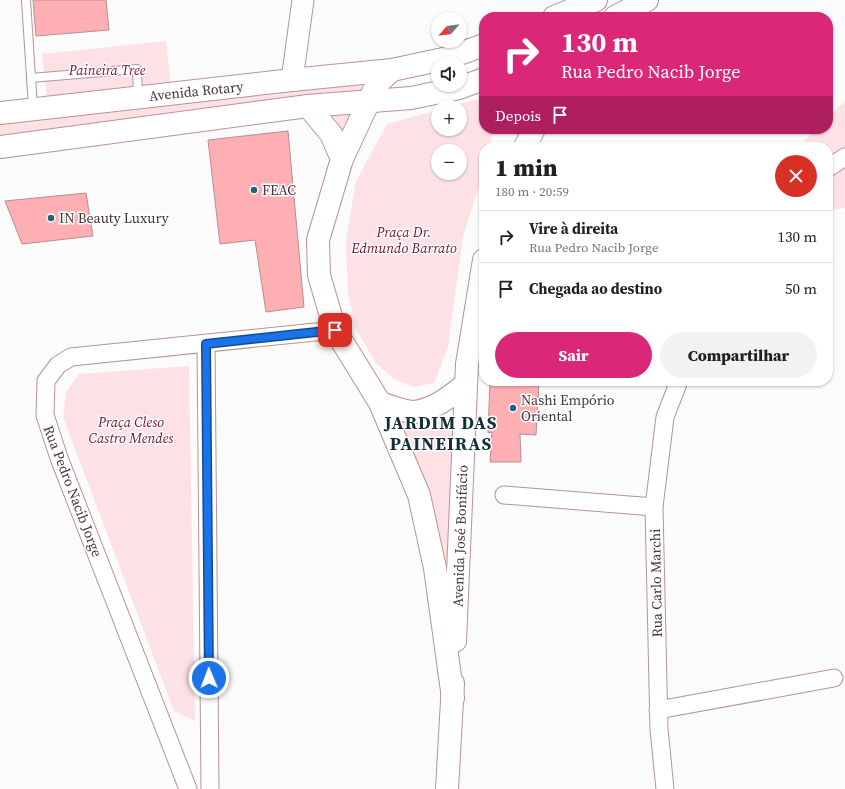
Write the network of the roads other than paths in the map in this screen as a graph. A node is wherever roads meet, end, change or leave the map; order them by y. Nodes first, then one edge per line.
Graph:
1 (26, 0) edge
2 (303, 0) edge
3 (596, 0) edge
4 (647, 0) edge
5 (651, 0) edge
6 (566, 12) edge
7 (624, 12) edge
8 (638, 12) edge
9 (479, 47) edge
10 (392, 70) junction
11 (31, 78) junction
12 (292, 80) junction
13 (479, 81) edge
14 (138, 97) junction
15 (369, 102) junction
16 (308, 106) junction
17 (33, 109) junction
18 (0, 112) edge
19 (0, 147) edge
20 (845, 157) edge
21 (342, 159) junction
22 (833, 165) edge
23 (479, 291) edge
24 (335, 330) junction
25 (206, 344) junction
26 (466, 384) junction
27 (677, 386) edge
28 (380, 403) junction
29 (504, 495) dead end
30 (654, 507) junction
31 (834, 678) dead end
32 (453, 698) junction
33 (658, 710) junction
34 (188, 789) edge
35 (210, 789) edge
36 (447, 789) edge
37 (665, 789) edge

1 - 11 lane
2 - 12 street
3 - 6 main road
4 - 7 main road
5 - 8 main road
9 - 10 main road
10 - 12 main road, Avenida Rotary
10 - 15 main road
11 - 14 lane
11 - 17 lane
12 - 14 main road, Avenida Rotary
13 - 15 main road
14 - 17 main road, Avenida Rotary
15 - 16 main road
15 - 21 main road
16 - 19 main road, Avenida Rotary
16 - 21 main road
17 - 18 main road, Avenida Rotary
20 - 22 street
21 - 24 main road
23 - 26 main road, Avenida José Bonifácio
24 - 25 street, Rua Pedro Nacib Jorge
24 - 28 main road
25 - 34 street, Rua Pedro Nacib Jorge
25 - 35 street
26 - 28 main road
26 - 32 main road, Avenida José Bonifácio
27 - 30 street, Rua Carlo Marchi
28 - 32 main road
29 - 30 street
30 - 33 street, Rua Carlo Marchi
31 - 33 street
32 - 36 main road, Avenida José Bonifácio
33 - 37 street, Rua Carlo Marchi

